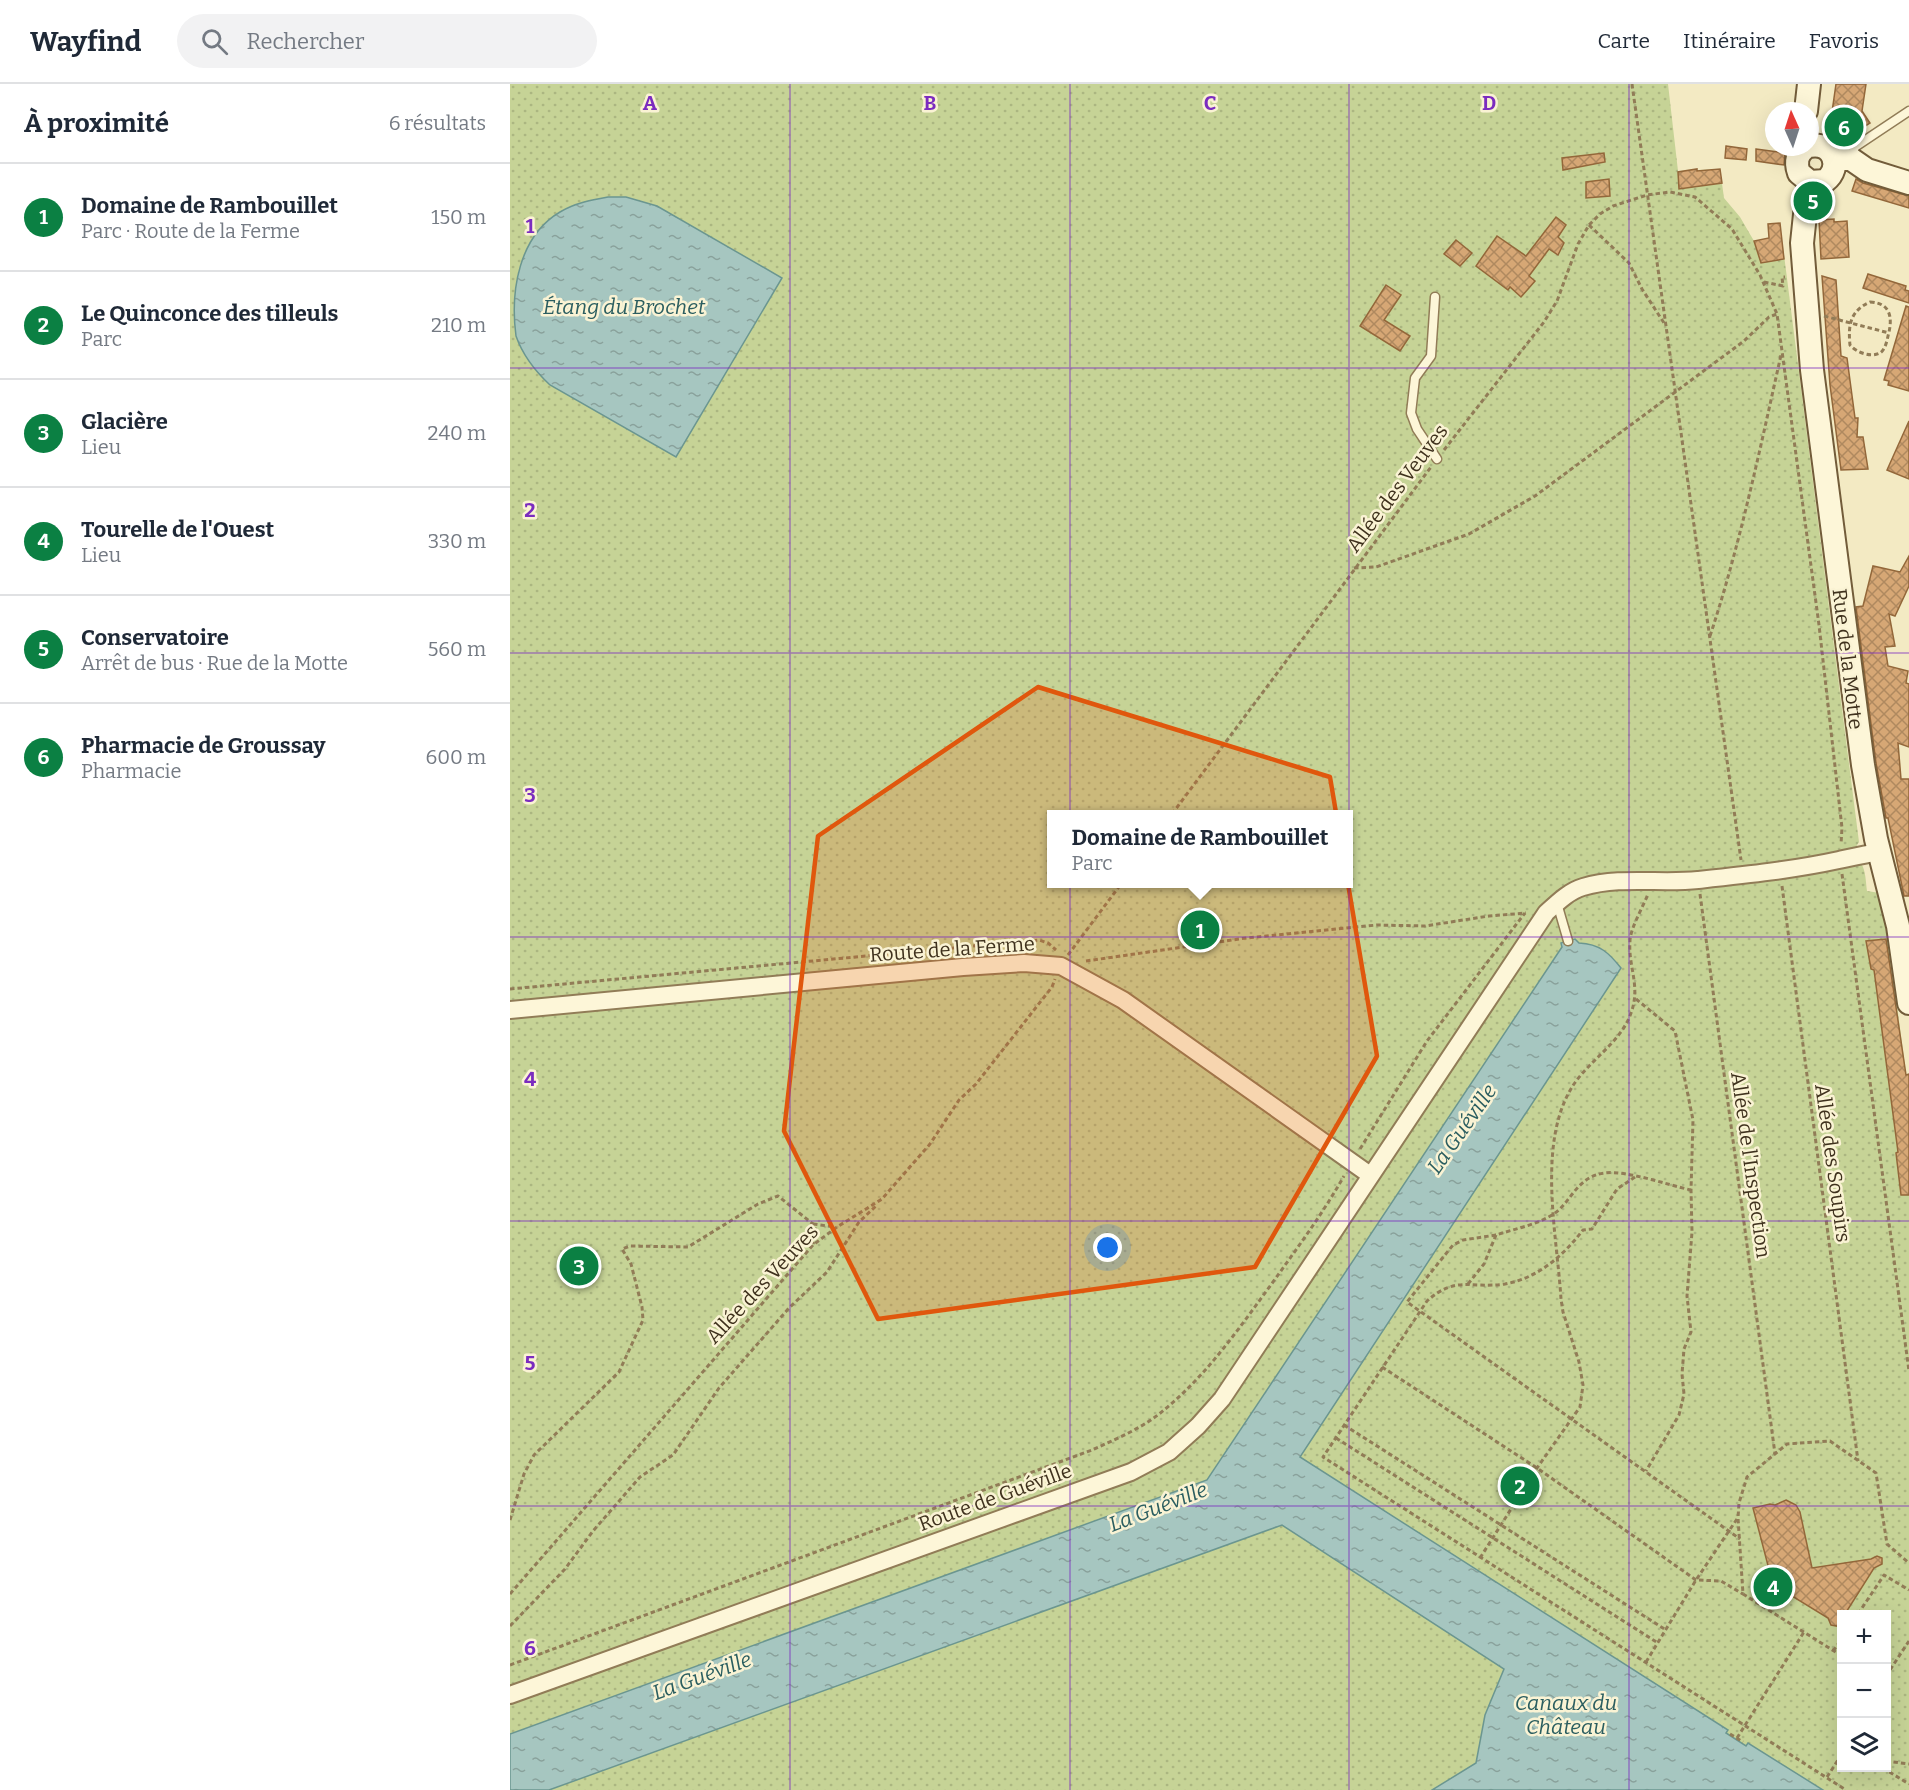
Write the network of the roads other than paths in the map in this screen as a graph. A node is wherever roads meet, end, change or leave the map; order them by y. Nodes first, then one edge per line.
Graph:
1 (1809, 84) edge
2 (1807, 102) edge
3 (1909, 111) edge
4 (1819, 145) edge
5 (1799, 156) edge
6 (1843, 159) junction
7 (1810, 180) junction
8 (1909, 183) edge
9 (1435, 297) dead end
10 (1437, 459) road end
11 (1880, 852) junction
12 (1552, 908) junction
13 (1568, 941) dead end
14 (1909, 1003) edge
15 (510, 1010) edge
16 (1370, 1175) junction
17 (510, 1695) edge

1 - 2 street
3 - 6 lane
4 - 6 street
5 - 7 street
6 - 7 street
6 - 8 street
7 - 11 street, Rue de la Motte
9 - 10 lane
11 - 12 street
11 - 14 street, Rue de la Motte
12 - 13 lane
12 - 16 street, Route de Guéville
15 - 16 street, Route de la Ferme
16 - 17 street, Route de Guéville

